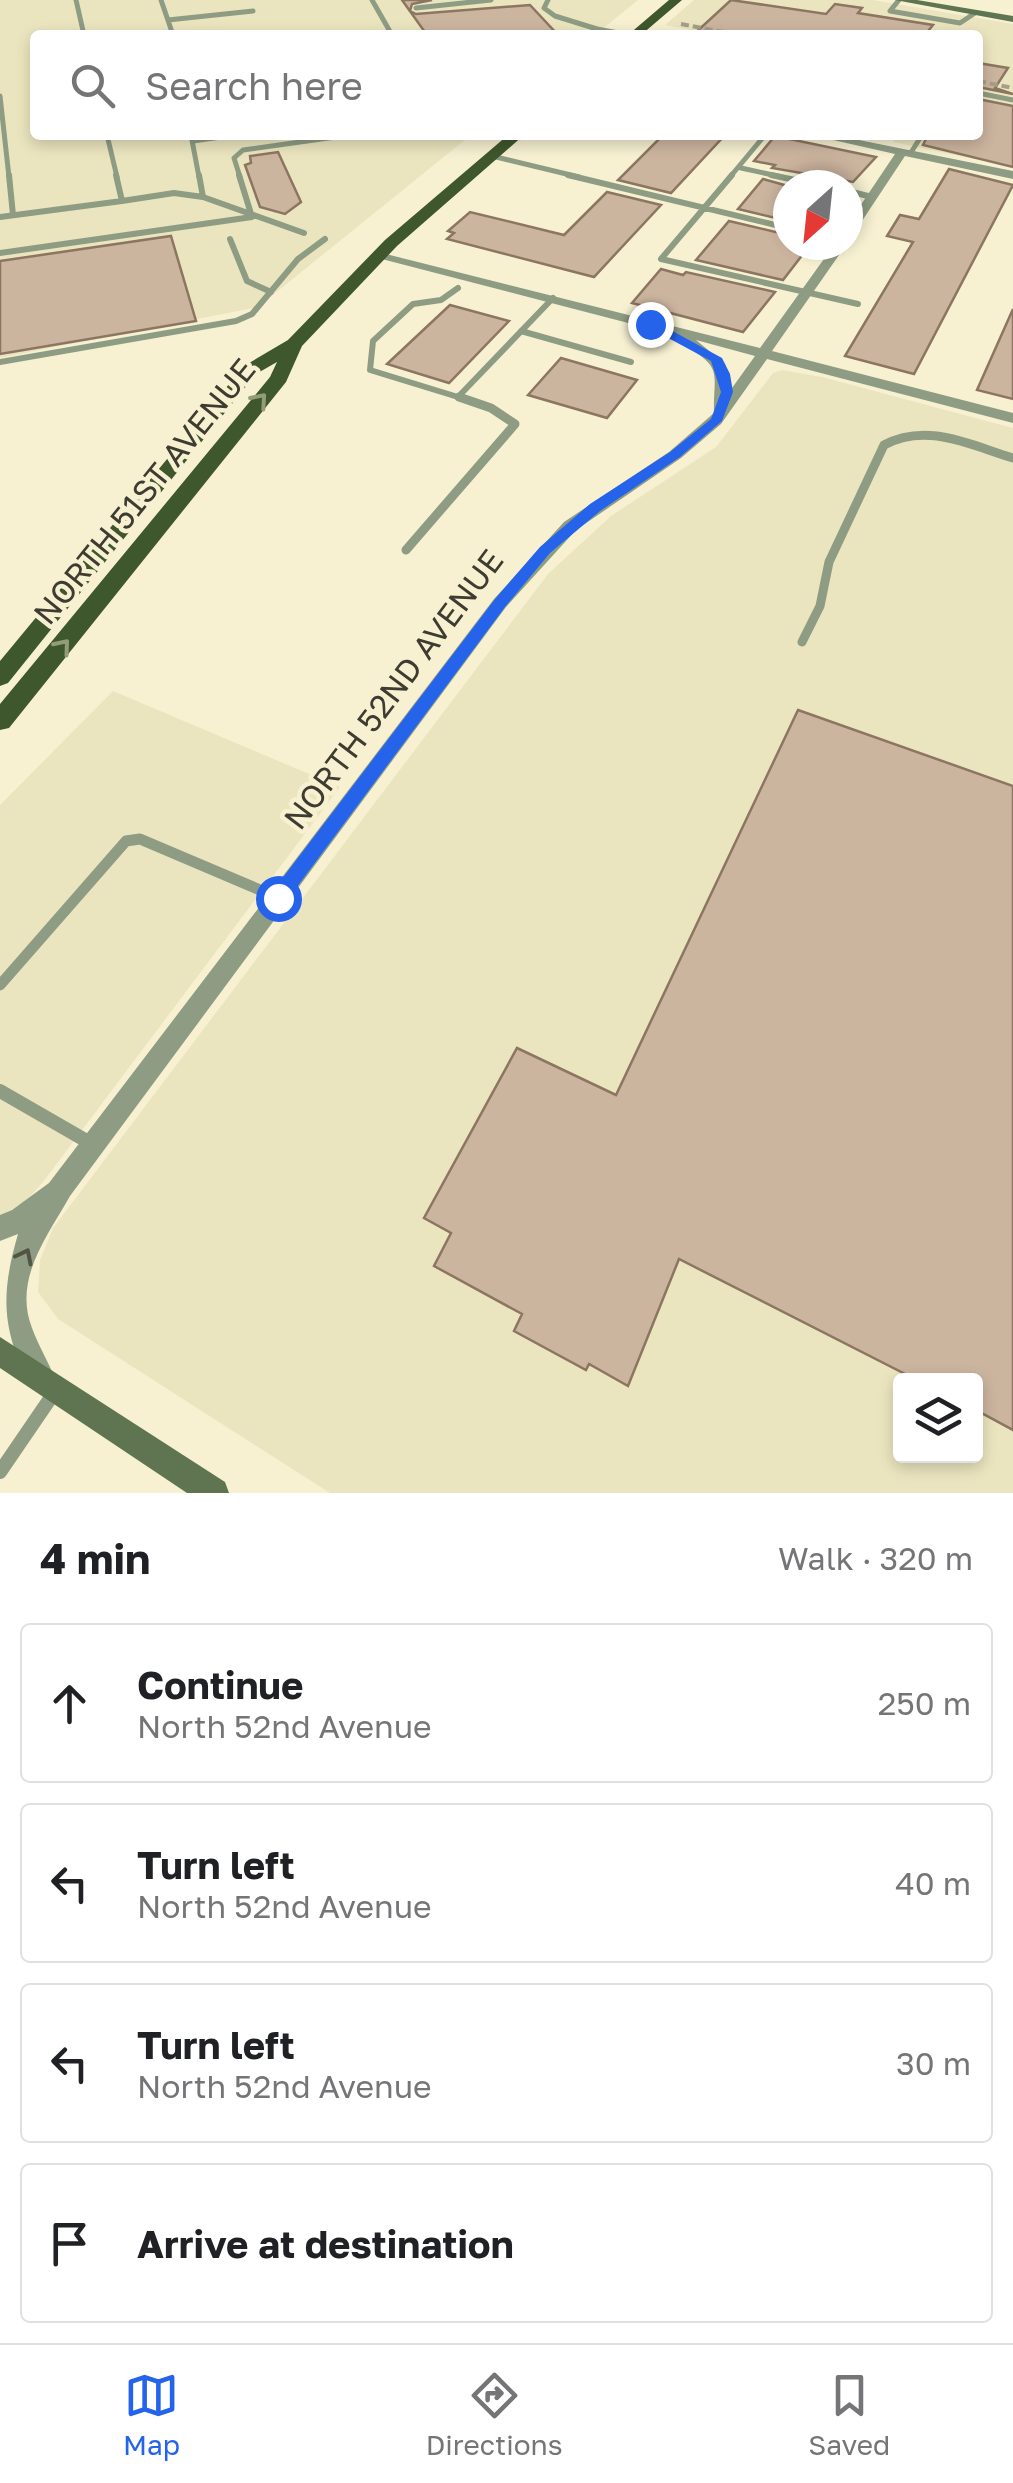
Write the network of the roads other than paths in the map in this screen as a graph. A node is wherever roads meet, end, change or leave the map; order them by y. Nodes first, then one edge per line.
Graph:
1 (76, 0) edge
2 (161, 0) edge
3 (372, 0) edge
4 (491, 0) edge
5 (548, 0) edge
6 (676, 0) edge
7 (899, 0) edge
8 (416, 8) dead end
9 (253, 11) dead end
10 (1013, 19) edge
11 (168, 20) junction
12 (597, 29) joint
13 (83, 30) edge
14 (172, 30) edge
15 (389, 30) edge
16 (603, 30) edge
17 (638, 30) edge
18 (983, 95) edge
19 (0, 96) edge
20 (1013, 100) edge
21 (108, 140) edge
22 (192, 140) edge
23 (314, 140) edge
24 (510, 140) edge
25 (761, 140) edge
26 (842, 140) edge
27 (918, 140) edge
28 (906, 153) junction
29 (492, 156) junction
30 (741, 168) junction
31 (773, 175) edge
32 (1013, 175) edge
33 (863, 195) edge
34 (203, 197) junction
35 (872, 197) junction
36 (122, 202) junction
37 (706, 208) junction
38 (863, 210) edge
39 (13, 215) junction
40 (0, 217) edge
41 (252, 217) junction
42 (773, 224) edge
43 (304, 233) dead end
44 (230, 239) dead end
45 (326, 239) dead end
46 (0, 253) edge
47 (379, 254) junction
48 (830, 260) edge
49 (458, 288) dead end
50 (271, 292) junction
51 (806, 294) junction
52 (553, 298) junction
53 (858, 304) dead end
54 (650, 324) junction
55 (521, 330) junction
56 (294, 344) junction
57 (765, 352) junction
58 (0, 362) edge
59 (632, 362) dead end
60 (458, 397) junction
61 (1013, 418) edge
62 (716, 421) junction
63 (1013, 458) edge
64 (406, 550) dead end
65 (802, 642) dead end
66 (0, 677) edge
67 (0, 721) edge
68 (278, 898) junction
69 (0, 984) edge
70 (0, 1091) edge
71 (93, 1144) junction
72 (60, 1187) junction
73 (0, 1228) edge
74 (0, 1352) edge
75 (49, 1384) junction
76 (0, 1472) edge
77 (214, 1493) edge

1 - 13 lane
2 - 11 lane
3 - 15 lane
4 - 8 lane
5 - 12 lane
6 - 17 main road
7 - 10 street
9 - 11 lane
11 - 14 lane
12 - 16 lane
18 - 20 lane
19 - 39 lane
21 - 36 lane
22 - 34 lane
23 - 41 lane
24 - 29 main road, NORTH 51ST AVENUE
25 - 30 lane
26 - 28 street
27 - 28 lane
28 - 32 street
28 - 35 street
29 - 37 lane
29 - 47 main road, NORTH 51ST AVENUE
30 - 31 lane
30 - 37 lane
33 - 35 lane
34 - 36 lane
34 - 41 lane
35 - 38 street
36 - 39 lane
37 - 42 lane
37 - 51 lane
39 - 40 lane
41 - 43 lane
41 - 46 lane
44 - 50 lane
45 - 50 lane
47 - 52 street
47 - 56 main road, NORTH 51ST AVENUE
48 - 51 street, NORTH 52ND AVENUE
49 - 60 lane
50 - 58 lane
51 - 53 lane
51 - 57 street, NORTH 52ND AVENUE
52 - 54 street
52 - 55 lane
54 - 57 street
54 - 62 street
55 - 59 lane
55 - 60 lane
56 - 66 main road, NORTH 51ST AVENUE
67 -> 56 main road, NORTH 51ST AVENUE
57 - 61 street
57 - 62 street, NORTH 52ND AVENUE
60 - 64 lane
62 - 68 street, NORTH 52ND AVENUE
63 - 65 lane
68 - 69 lane
68 - 71 street, NORTH 52ND AVENUE
70 - 71 lane
71 - 72 street, NORTH 52ND AVENUE
72 - 73 street, NORTH 52ND AVENUE
75 -> 72 street, NORTH 52ND AVENUE
74 - 75 street
75 - 76 lane
75 - 77 street

